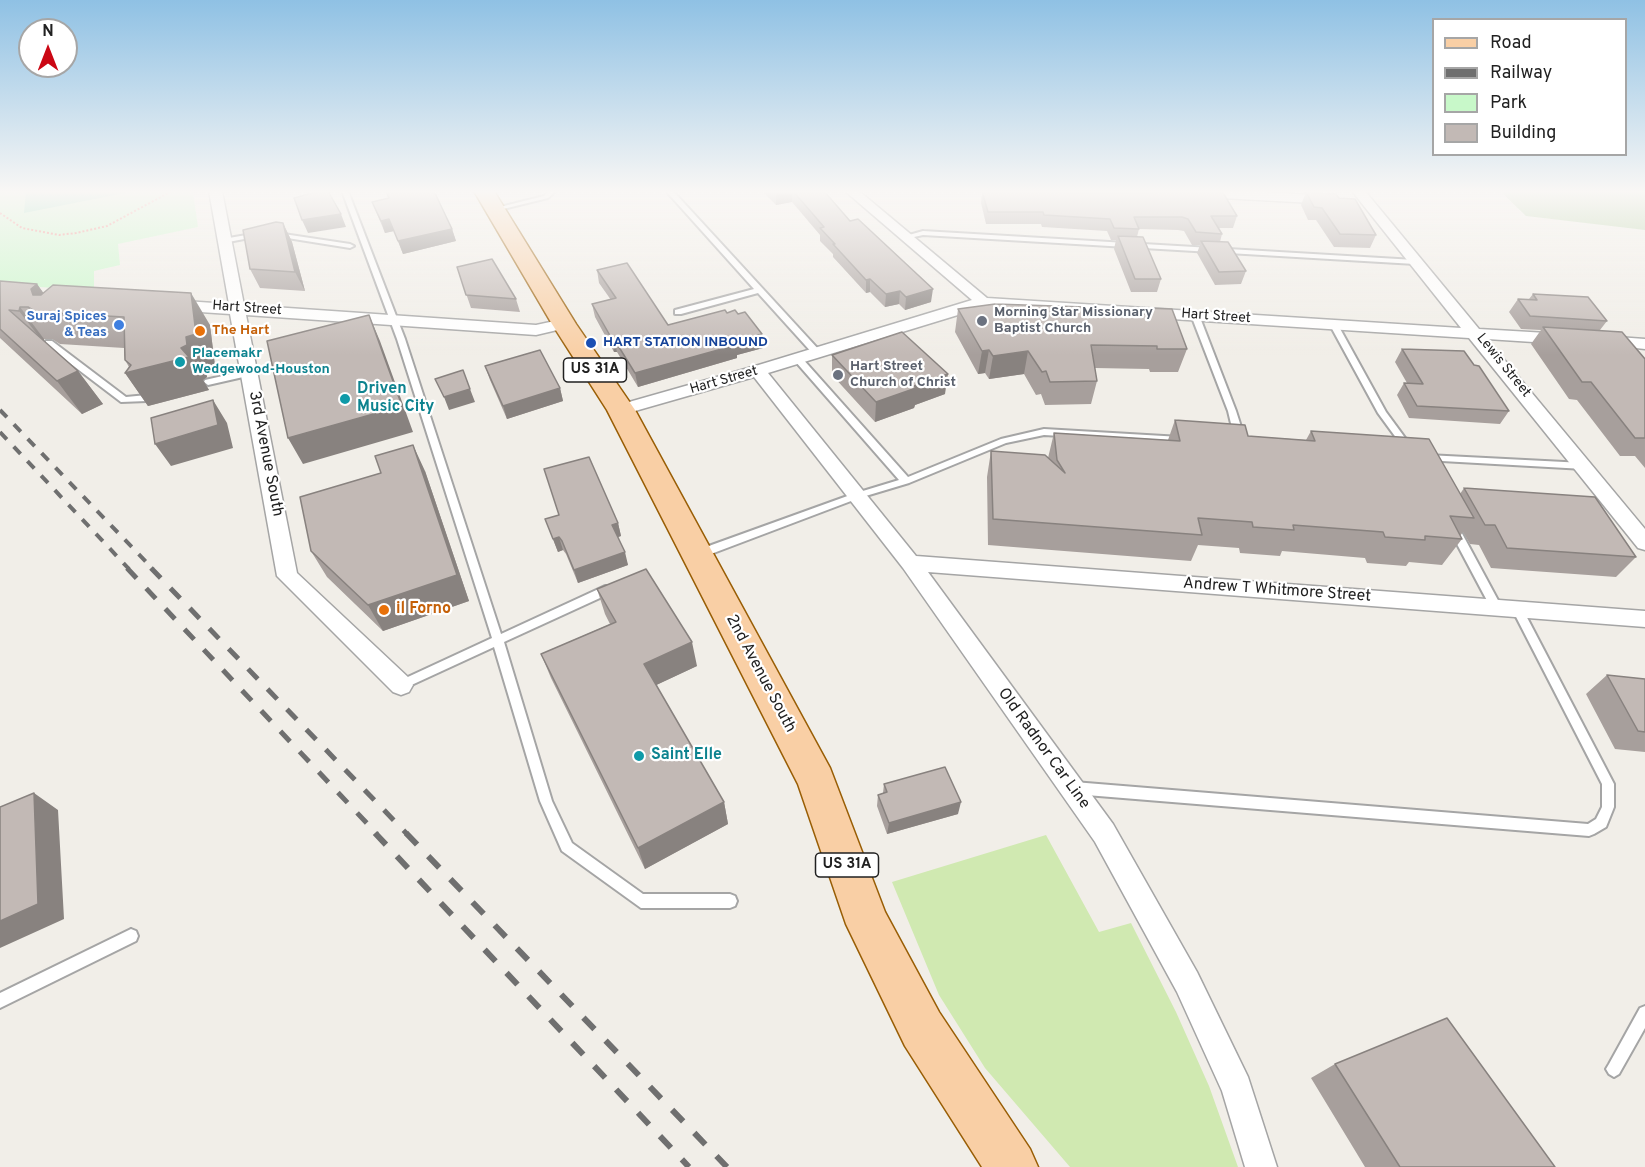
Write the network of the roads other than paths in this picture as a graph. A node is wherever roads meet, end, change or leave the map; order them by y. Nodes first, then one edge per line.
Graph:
1 (224, 245) edge
2 (346, 245) edge
3 (366, 245) edge
4 (516, 245) edge
5 (719, 245) edge
6 (915, 245) edge
7 (1144, 245) edge
8 (1399, 245) edge
9 (350, 246) dead end
10 (1415, 262) junction
11 (759, 290) junction
12 (983, 303) junction
13 (159, 304) edge
14 (235, 308) junction
15 (678, 312) dead end
16 (1195, 315) junction
17 (394, 320) junction
18 (564, 324) junction
19 (1334, 325) junction
20 (1476, 333) junction
21 (49, 343) edge
22 (1645, 344) edge
23 (817, 353) junction
24 (798, 359) junction
25 (758, 371) junction
26 (249, 373) junction
27 (208, 382) dead end
28 (147, 398) edge
29 (621, 410) junction
30 (1195, 441) edge
31 (1229, 444) edge
32 (1404, 457) edge
33 (1415, 457) junction
34 (1584, 466) junction
35 (1420, 467) edge
36 (906, 481) junction
37 (856, 496) junction
38 (1448, 517) edge
39 (1645, 543) edge
40 (696, 555) junction
41 (910, 563) junction
42 (621, 583) edge
43 (1507, 608) junction
44 (1645, 619) edge
45 (497, 641) junction
46 (401, 685) joint
47 (1071, 788) junction
48 (730, 901) dead end
49 (131, 936) dead end
50 (0, 1002) edge
51 (1645, 1013) edge
52 (1614, 1069) dead end
53 (1012, 1167) edge
54 (1262, 1167) edge

1 - 14 street, 3rd Avenue South
2 - 9 lane
3 - 17 lane
4 - 18 main road, 2nd Avenue South / US 31A
5 - 11 lane
6 - 12 street
7 - 10 lane
8 - 10 street, Lewis Street
10 - 20 street, Lewis Street
11 - 15 lane
11 - 23 lane
12 - 16 street, Hart Street
12 - 23 street, Hart Street
13 - 14 street, Hart Street
14 - 17 street, Hart Street
14 - 26 street, 3rd Avenue South
16 - 19 street, Hart Street
16 - 31 lane
17 - 18 street, Hart Street
17 - 45 lane
18 - 29 main road, 2nd Avenue South / US 31A
19 - 20 street, Hart Street
19 - 33 lane
20 - 22 street, Hart Street
20 - 34 street, Lewis Street
21 - 28 lane
23 - 24 street, Hart Street
24 - 25 street, Hart Street
24 - 36 lane
25 - 29 street, Hart Street
25 - 37 street, Old Radnor Car Line
26 - 27 lane
26 - 46 street, 3rd Avenue South
29 - 40 main road, 2nd Avenue South / US 31A
30 - 36 lane
32 - 33 lane
33 - 34 lane
33 - 35 lane
34 - 39 street, Lewis Street
36 - 37 lane
37 - 40 lane
37 - 41 street, Old Radnor Car Line
38 - 43 lane
40 - 53 main road, 2nd Avenue South / US 31A
41 - 43 street, Andrew T Whitmore Street
41 - 47 street, Old Radnor Car Line
42 - 45 lane
43 - 44 street, Andrew T Whitmore Street
43 - 47 lane
45 - 46 lane
45 - 48 lane
47 - 54 street, Old Radnor Car Line
49 - 50 lane
51 - 52 lane

